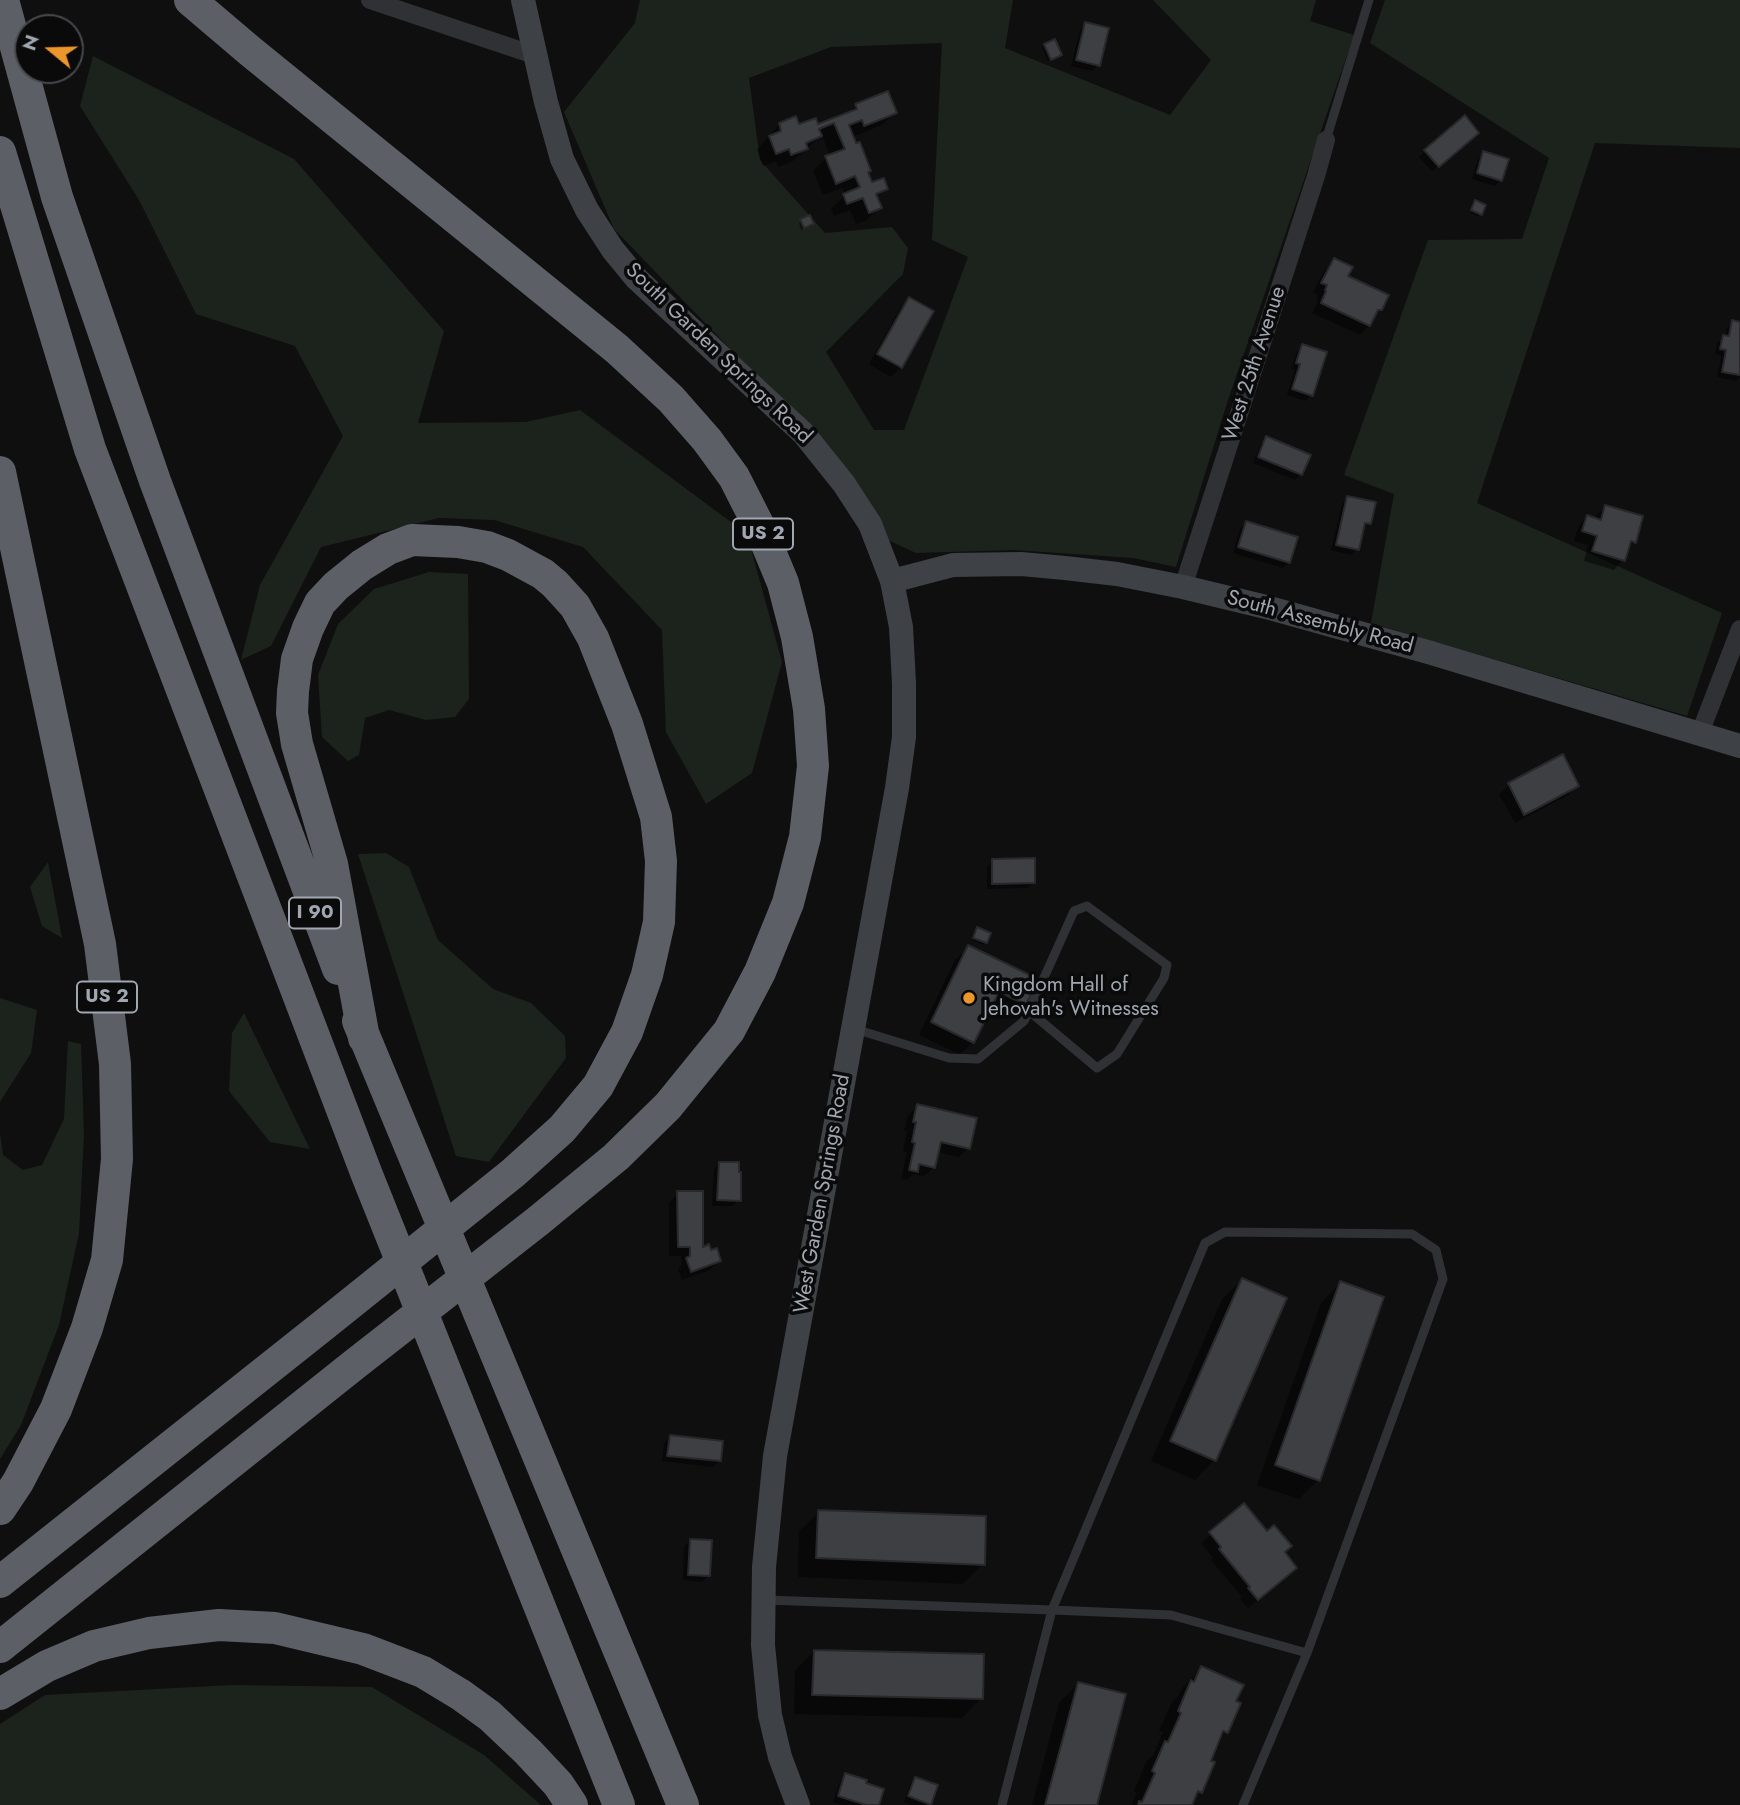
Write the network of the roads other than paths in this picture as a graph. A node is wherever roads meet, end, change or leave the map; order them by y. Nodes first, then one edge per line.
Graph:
1 (3, 0) edge
2 (190, 0) edge
3 (370, 0) edge
4 (523, 0) edge
5 (1369, 0) edge
6 (537, 56) junction
7 (1326, 140) joint
8 (0, 152) edge
9 (0, 472) edge
10 (892, 582) junction
11 (1182, 587) junction
12 (1740, 629) edge
13 (1700, 733) junction
14 (1740, 746) edge
15 (1029, 1011) junction
16 (853, 1029) junction
17 (364, 1038) junction
18 (0, 1509) edge
19 (0, 1583) edge
20 (764, 1600) junction
21 (1052, 1610) junction
22 (0, 1647) edge
23 (1307, 1653) junction
24 (0, 1694) edge
25 (572, 1805) edge
26 (619, 1805) edge
27 (683, 1805) edge
28 (797, 1805) edge
29 (1002, 1805) edge
30 (1243, 1805) edge

1 - 17 highway, I 90
2 - 22 highway, US 2
3 - 6 street
4 - 6 street, South Garden Springs Road
5 - 7 lane
6 - 10 street, South Garden Springs Road
7 - 11 street, West 25th Avenue
8 - 26 highway, I 90
9 - 18 highway, US 2
10 - 11 street, South Assembly Road
10 - 16 street, West Garden Springs Road
11 - 13 street, South Assembly Road
12 - 13 street
13 - 14 street, South Assembly Road
15 - 15 lane
15 - 16 lane
16 - 20 street, West Garden Springs Road
17 - 19 highway
17 - 27 highway, I 90
20 - 21 lane
20 - 28 street, West Garden Springs Road
21 - 23 lane
21 - 23 lane
21 - 29 lane
23 - 30 lane
24 - 25 highway

